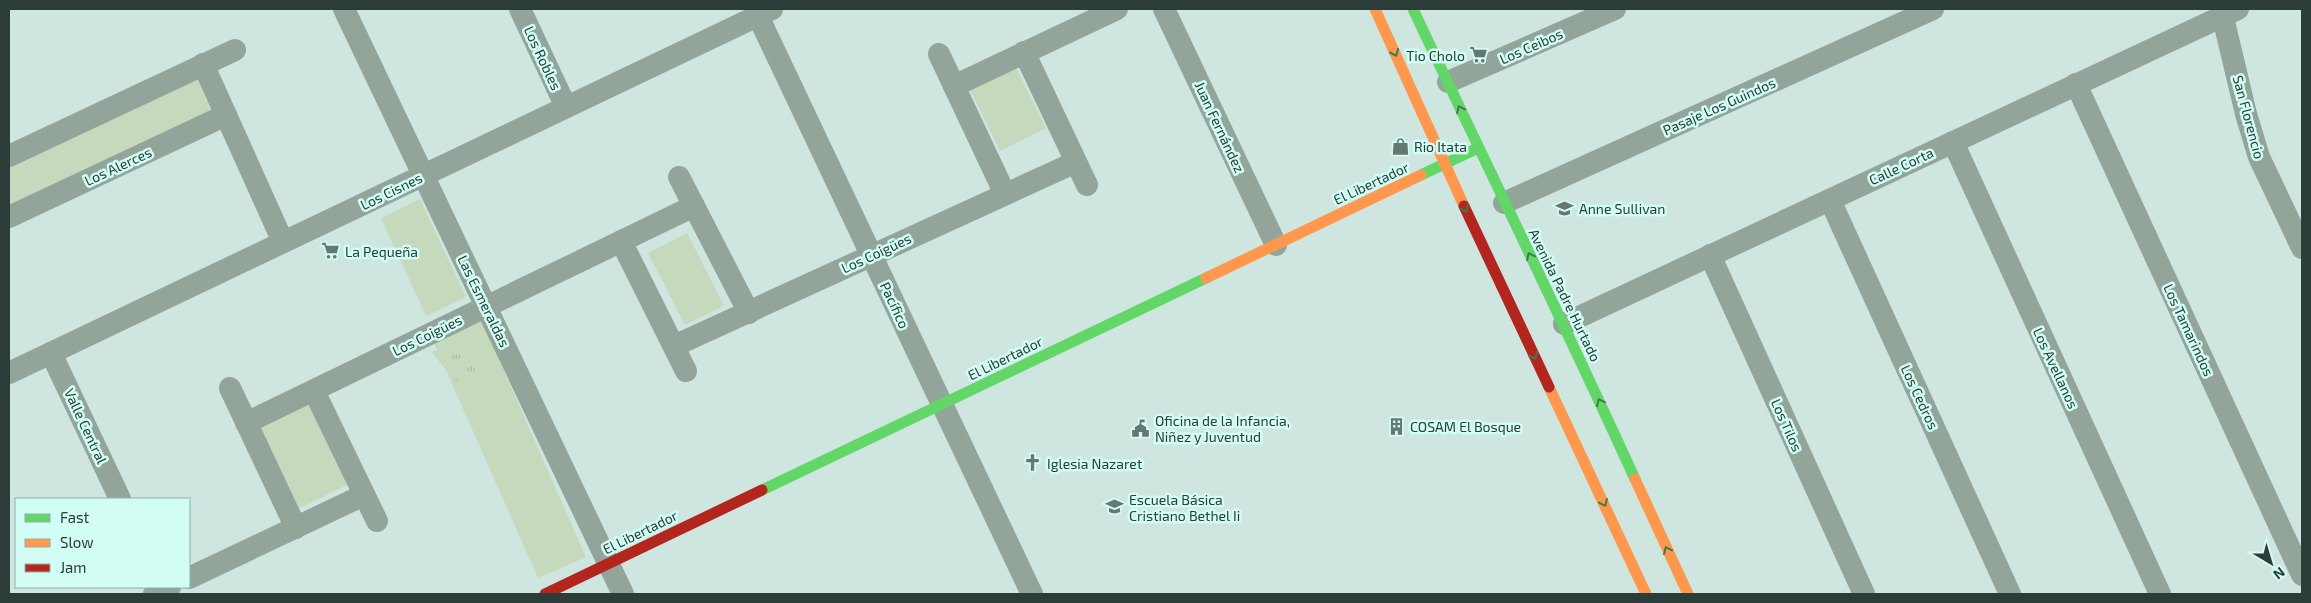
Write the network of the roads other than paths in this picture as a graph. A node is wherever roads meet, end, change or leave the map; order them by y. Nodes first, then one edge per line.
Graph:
1 (344, 9) edge
2 (520, 9) edge
3 (1117, 9) edge
4 (1164, 9) edge
5 (1375, 9) edge
6 (1413, 9) edge
7 (1615, 9) edge
8 (1933, 9) edge
9 (2228, 11) edge
10 (765, 12) edge
11 (235, 50) dead end
12 (1024, 52) junction
13 (939, 54) dead end
14 (203, 64) junction
15 (1448, 82) junction
16 (2076, 84) junction
17 (954, 86) junction
18 (566, 107) junction
19 (226, 115) junction
20 (1953, 142) junction
21 (1478, 148) junction
22 (9, 156) edge
23 (1076, 162) junction
24 (1445, 165) junction
25 (423, 175) junction
26 (679, 177) dead end
27 (1087, 185) dead end
28 (1005, 194) junction
29 (1830, 200) junction
30 (1504, 203) junction
31 (694, 206) junction
32 (9, 217) edge
33 (620, 241) junction
34 (283, 242) junction
35 (1276, 245) junction
36 (2302, 248) edge
37 (871, 254) junction
38 (1710, 255) junction
39 (486, 306) junction
40 (749, 313) junction
41 (1564, 324) junction
42 (674, 346) junction
43 (51, 353) junction
44 (686, 371) dead end
45 (9, 373) edge
46 (230, 388) dead end
47 (314, 390) junction
48 (942, 405) junction
49 (246, 422) junction
50 (364, 495) junction
51 (120, 498) edge
52 (377, 521) dead end
53 (296, 528) junction
54 (609, 564) junction
55 (2302, 575) edge
56 (190, 578) edge
57 (1639, 592) edge
58 (545, 594) edge
59 (623, 594) edge
60 (1032, 594) edge
61 (1688, 594) edge
62 (1864, 594) edge
63 (2010, 594) edge
64 (2160, 594) edge

1 - 25 street, Las Esmeraldas
2 - 18 street, Los Robles
3 - 12 street
4 - 35 street, Juan Fernández
5 -> 24 main road
6 - 15 main road, Avenida Padre Hurtado
7 - 15 street, Los Ceibos
8 - 30 street, Pasaje Los Guindos
9 - 16 street, Calle Corta
9 - 36 street, San Florencio
10 - 18 street, Los Cisnes
10 - 37 street, Pacífico
11 - 14 street
12 - 17 street
12 - 23 street
13 - 17 street
14 - 19 street
14 - 22 street
21 -> 15 main road, Avenida Padre Hurtado
16 - 20 street, Calle Corta
16 - 55 street, Los Tamarindos
17 - 28 street
18 - 25 street, Los Cisnes
19 - 32 street, Los Alerces
19 - 34 street
20 - 29 street, Calle Corta
20 - 64 street, Los Avellanos
21 - 24 main road, El Libertador
21 - 30 main road, Avenida Padre Hurtado
23 - 27 street
23 - 28 street, Los Coigües
24 - 35 main road, El Libertador
24 -> 57 main road
25 - 34 street, Los Cisnes
25 - 39 street, Las Esmeraldas
26 - 31 street
28 - 37 street, Los Coigües
29 - 38 street, Calle Corta
29 - 63 street, Los Cedros
41 -> 30 main road, Avenida Padre Hurtado
31 - 33 street, Los Coigües
31 - 40 street
33 - 39 street, Los Coigües
33 - 42 street
34 - 43 street, Los Cisnes
35 - 48 main road, El Libertador
37 - 40 street, Los Coigües
37 - 48 street, Pacífico
38 - 41 street, Calle Corta
38 - 62 street, Los Tilos
39 - 47 street, Los Coigües
39 - 54 street, Las Esmeraldas
40 - 42 street, Los Coigües
61 -> 41 main road, Avenida Padre Hurtado
42 - 44 street
43 - 45 street, Los Cisnes
43 - 51 street, Valle Central
46 - 49 street
47 - 49 street, Los Coigües
47 - 50 street
48 - 54 main road, El Libertador
48 - 60 street, Pacífico
49 - 53 street
50 - 52 street
50 - 53 street
53 - 56 street
54 - 58 main road, El Libertador
54 - 59 street, Las Esmeraldas

